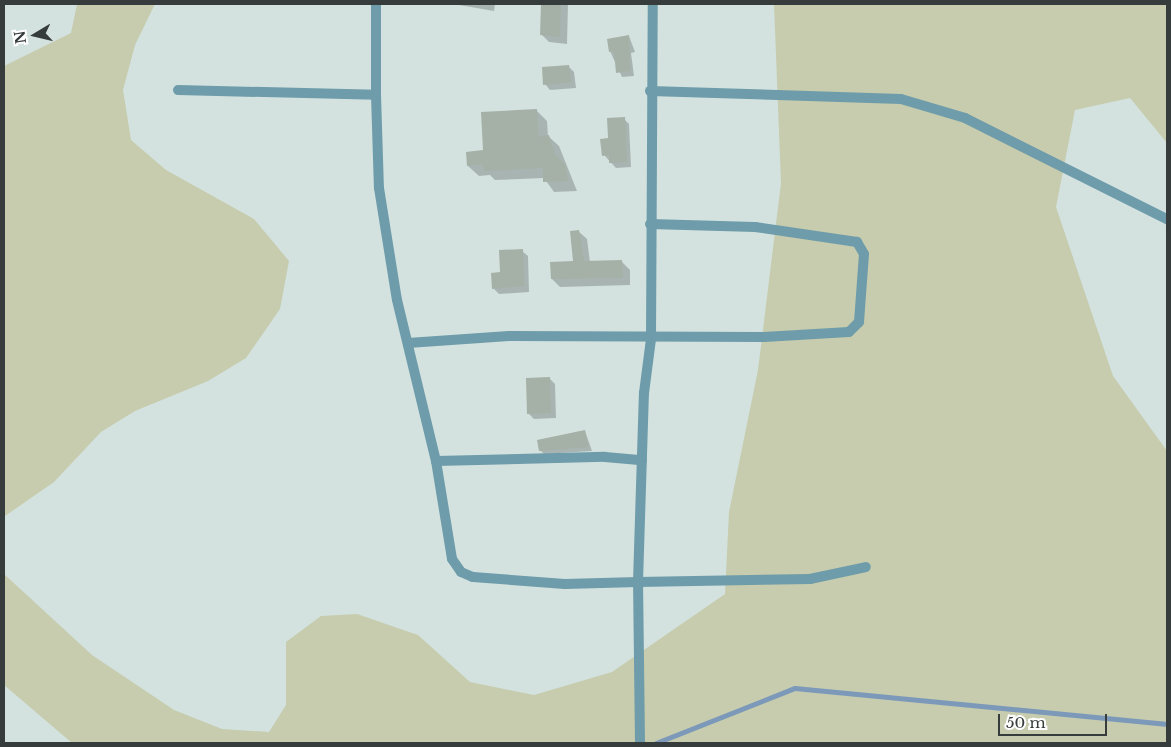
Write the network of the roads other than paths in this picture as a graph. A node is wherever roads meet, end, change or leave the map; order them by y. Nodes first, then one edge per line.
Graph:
1 (376, 4) edge
2 (653, 4) edge
3 (178, 90) dead end
4 (650, 91) junction
5 (376, 95) junction
6 (1167, 219) edge
7 (650, 224) junction
8 (652, 339) junction
9 (408, 343) junction
10 (642, 460) junction
11 (436, 461) junction
12 (866, 567) dead end
13 (638, 582) junction
14 (640, 743) edge

1 - 5 street
2 - 4 street
3 - 5 street
4 - 6 street
4 - 7 street
5 - 9 street
7 - 8 street
7 - 8 street
8 - 9 street
8 - 10 street
9 - 11 street
10 - 11 street
10 - 13 street
11 - 13 street
12 - 13 street
13 - 14 street

